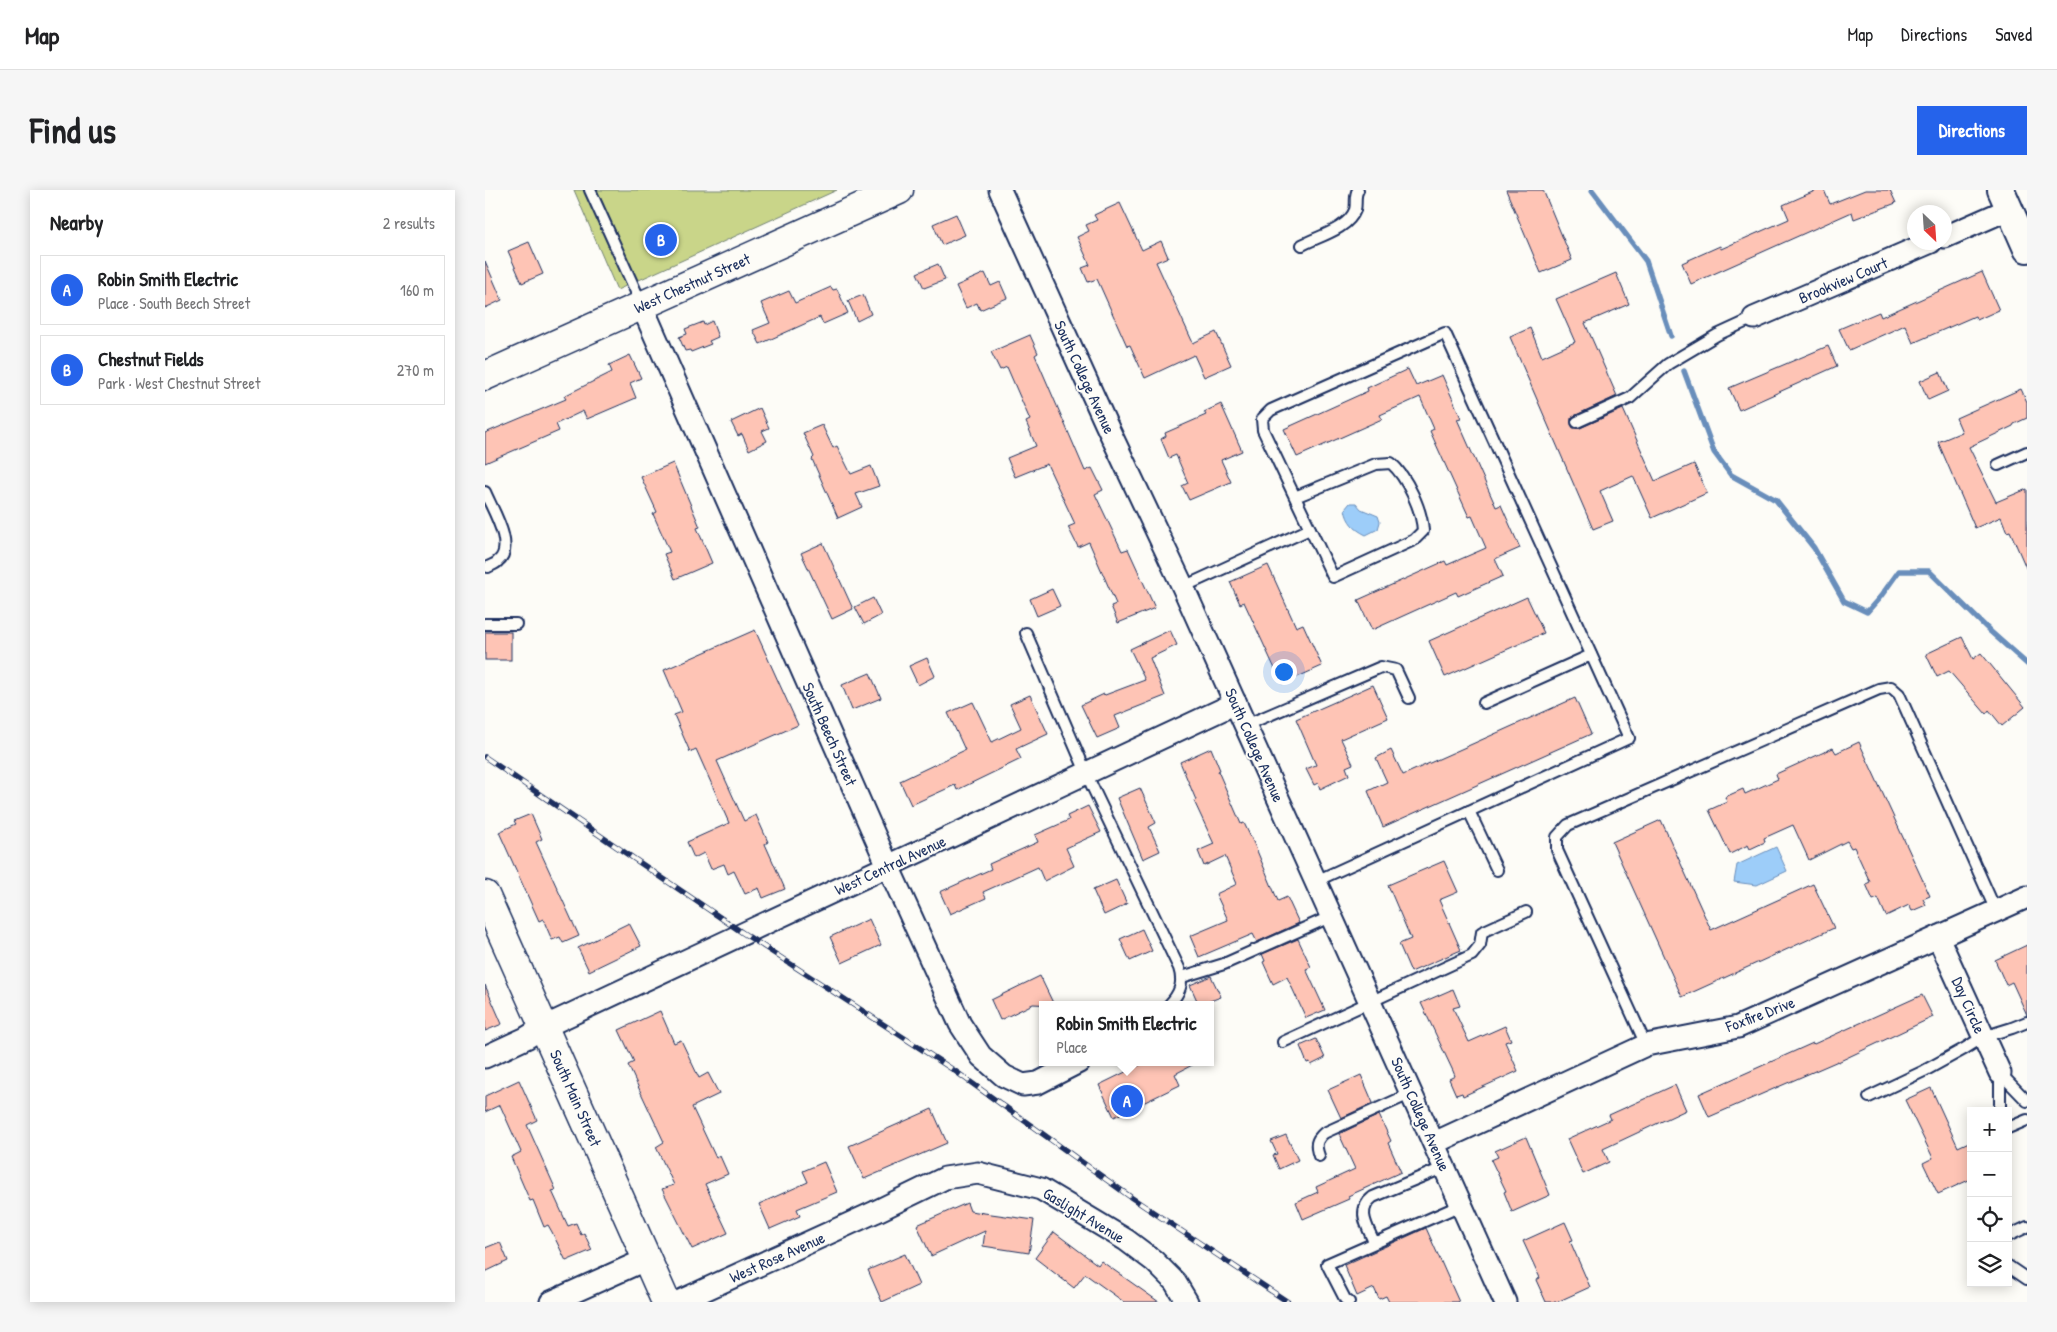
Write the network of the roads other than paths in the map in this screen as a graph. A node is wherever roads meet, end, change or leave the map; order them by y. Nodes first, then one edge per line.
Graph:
1 (590, 190) edge
2 (899, 190) edge
3 (1000, 190) edge
4 (1358, 190) edge
5 (2005, 200) edge
6 (1952, 233) edge
7 (2025, 242) edge
8 (1302, 245) dead end
9 (1912, 250) edge
10 (642, 306) junction
11 (1754, 318) joint
12 (485, 376) edge
13 (1577, 422) dead end
14 (2027, 452) edge
15 (1998, 464) dead end
16 (485, 492) edge
17 (1295, 497) junction
18 (1310, 529) junction
19 (488, 567) dead end
20 (1183, 587) junction
21 (485, 624) edge
22 (516, 624) dead end
23 (1025, 633) dead end
24 (1591, 654) junction
25 (1409, 698) dead end
26 (1236, 703) junction
27 (1484, 703) dead end
28 (1246, 726) junction
29 (1087, 773) junction
30 (1469, 811) junction
31 (888, 866) junction
32 (1497, 870) dead end
33 (1316, 881) junction
34 (485, 895) edge
35 (2027, 897) edge
36 (1995, 911) junction
37 (1526, 912) dead end
38 (1332, 916) junction
39 (1938, 938) junction
40 (1182, 978) junction
41 (1172, 1001) edge
42 (1371, 1002) junction
43 (2027, 1022) edge
44 (544, 1027) junction
45 (1983, 1037) junction
46 (1283, 1042) dead end
47 (1646, 1045) junction
48 (485, 1057) edge
49 (1071, 1066) edge
50 (1999, 1073) junction
51 (1412, 1093) junction
52 (1869, 1097) dead end
53 (2027, 1101) edge
54 (2000, 1107) edge
55 (2027, 1120) edge
56 (2012, 1126) edge
57 (1434, 1143) junction
58 (1319, 1156) dead end
59 (1445, 1167) junction
60 (1461, 1204) junction
61 (875, 1212) joint
62 (2027, 1227) edge
63 (2012, 1234) edge
64 (1374, 1242) junction
65 (647, 1259) junction
66 (2012, 1269) edge
67 (2027, 1279) edge
68 (551, 1302) edge
69 (666, 1302) edge
70 (678, 1302) edge
71 (1187, 1302) edge
72 (1349, 1302) edge
73 (1505, 1302) edge

1 - 10 lane
2 - 10 main road, West Chestnut Street
3 - 20 street, South College Avenue
4 - 8 lane
5 - 6 street
5 - 7 street
9 - 11 street, Brookview Court
10 - 12 main road, West Chestnut Street
10 - 31 street, South Beech Street
11 - 13 lane
14 - 15 lane
16 - 19 lane
17 - 18 lane
17 - 18 lane
17 - 24 lane
18 - 20 lane
20 - 26 street, South College Avenue
21 - 22 lane
23 - 29 lane
24 - 27 lane
24 - 30 lane
25 - 28 lane
26 - 28 street, South College Avenue
26 - 29 street, West Central Avenue
28 - 33 street, South College Avenue
29 - 31 street, West Central Avenue
29 - 40 lane
30 - 32 lane
30 - 33 lane
31 - 44 street, West Central Avenue
31 - 49 street, South Beech Street
33 - 38 street, South College Avenue
34 - 44 main road, South Main Street
35 - 36 street, Foxfire Drive
36 - 39 street, Foxfire Drive
36 - 47 lane
37 - 42 lane
38 - 40 lane
38 - 42 street, South College Avenue
39 - 45 street, Day Circle
39 - 47 street, Foxfire Drive
40 - 41 lane
42 - 46 lane
42 - 51 street, South College Avenue
43 - 45 lane
44 - 48 street, West Central Avenue
44 - 65 main road, South Main Street
45 - 50 street, Day Circle
45 - 52 lane
47 - 57 street, Foxfire Drive
50 - 53 lane
50 - 54 lane
51 - 57 street, South College Avenue
51 - 58 lane
55 - 56 lane
57 - 59 street, South College Avenue
59 - 60 street, South College Avenue
59 - 64 lane
60 - 64 lane
60 - 73 street, South College Avenue
61 - 70 street, West Rose Avenue
61 - 71 street, Gaslight Avenue
62 - 63 lane
64 - 72 lane
65 - 68 street
65 - 69 main road, South Main Street
66 - 67 lane

